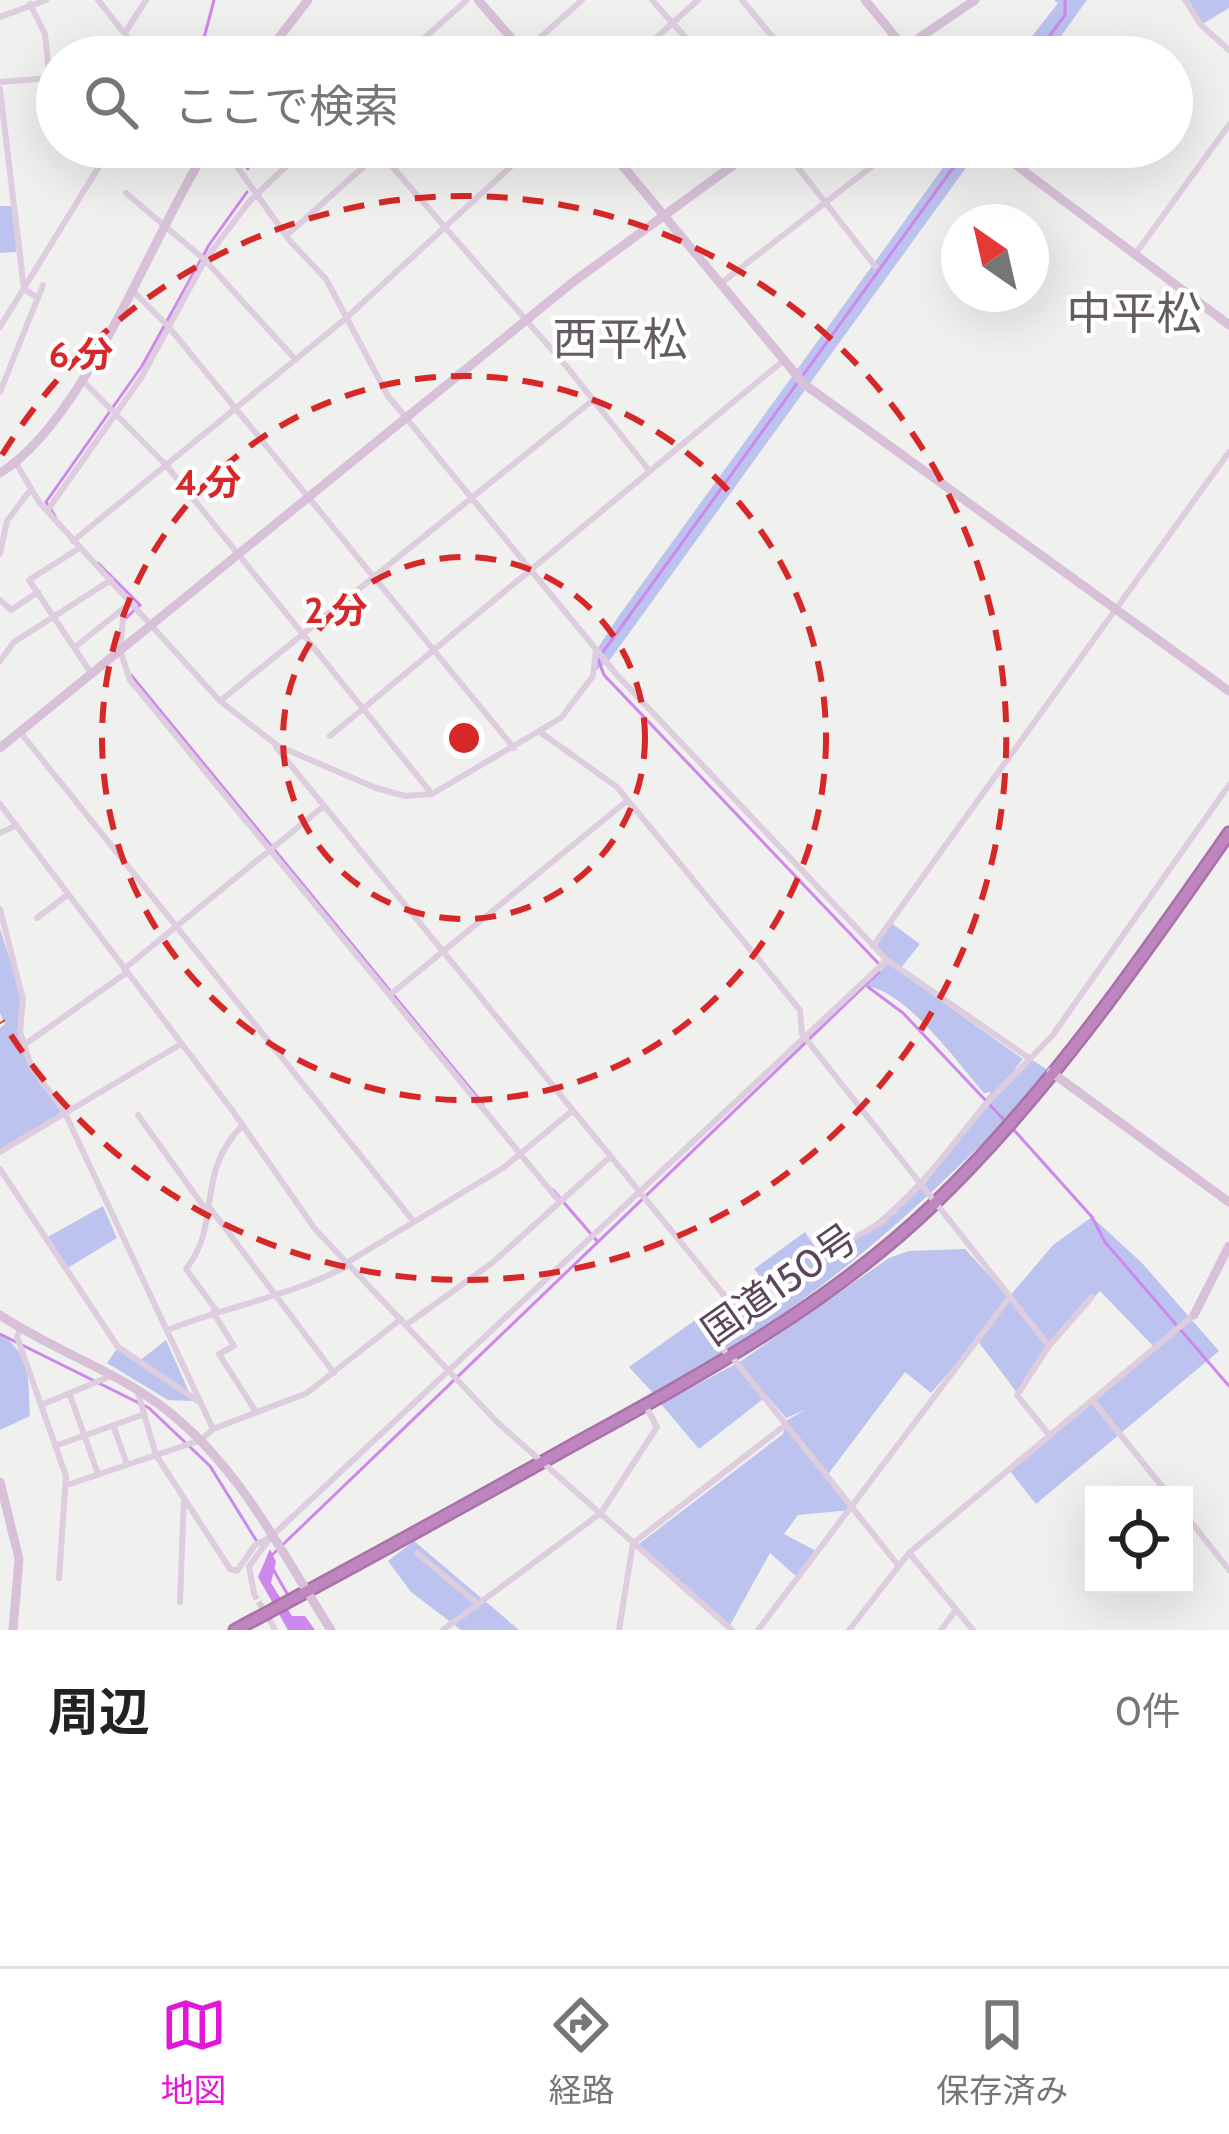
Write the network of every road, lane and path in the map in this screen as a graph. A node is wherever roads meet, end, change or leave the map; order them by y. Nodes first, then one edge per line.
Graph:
1 (46, 0) edge
2 (98, 0) edge
3 (146, 0) edge
4 (308, 0) edge
5 (467, 0) edge
6 (478, 0) edge
7 (582, 0) edge
8 (652, 0) edge
9 (698, 0) edge
10 (742, 0) edge
11 (865, 0) edge
12 (975, 0) edge
13 (1185, 0) edge
14 (30, 4) junction
15 (0, 16) edge
16 (672, 23) junction
17 (126, 32) junction
18 (45, 36) edge
19 (129, 36) edge
20 (279, 36) edge
21 (427, 36) edge
22 (509, 36) edge
23 (545, 36) edge
24 (657, 36) edge
25 (684, 36) edge
26 (772, 36) edge
27 (894, 36) edge
28 (929, 36) edge
29 (1229, 50) edge
30 (36, 80) edge
31 (0, 86) edge
32 (1229, 125) edge
33 (98, 168) edge
34 (196, 168) edge
35 (238, 168) edge
36 (284, 168) edge
37 (358, 168) edge
38 (393, 168) edge
39 (508, 168) edge
40 (625, 168) edge
41 (727, 168) edge
42 (798, 168) edge
43 (869, 168) edge
44 (1019, 168) edge
45 (126, 194) dead end
46 (257, 194) junction
47 (825, 202) junction
48 (662, 212) junction
49 (164, 223) junction
50 (444, 225) junction
51 (286, 235) junction
52 (1134, 256) junction
53 (206, 260) junction
54 (875, 266) dead end
55 (720, 284) junction
56 (43, 285) dead end
57 (25, 289) junction
58 (131, 290) junction
59 (38, 298) junction
60 (345, 319) junction
61 (527, 320) junction
62 (167, 325) junction
63 (1229, 325) edge
64 (0, 327) edge
65 (296, 359) junction
66 (783, 361) junction
67 (80, 379) junction
68 (0, 392) edge
69 (593, 400) junction
70 (236, 408) junction
71 (113, 410) junction
72 (407, 416) junction
73 (1229, 452) edge
74 (16, 463) junction
75 (166, 465) junction
76 (649, 470) junction
77 (0, 472) edge
78 (31, 489) junction
79 (309, 496) junction
80 (473, 496) junction
81 (48, 509) junction
82 (76, 544) junction
83 (0, 554) edge
84 (238, 554) junction
85 (534, 572) junction
86 (375, 576) junction
87 (110, 580) junction
88 (38, 592) junction
89 (0, 600) edge
90 (128, 605) junction
91 (1115, 609) junction
92 (55, 615) junction
93 (152, 625) junction
94 (303, 634) junction
95 (74, 646) junction
96 (120, 650) junction
97 (597, 650) junction
98 (436, 651) junction
99 (0, 661) edge
100 (91, 674) junction
101 (1229, 692) edge
102 (220, 700) junction
103 (364, 709) junction
104 (20, 732) junction
105 (540, 732) junction
106 (330, 736) dead end
107 (269, 740) junction
108 (0, 748) edge
109 (514, 748) junction
110 (1229, 785) edge
111 (432, 794) junction
112 (628, 800) junction
113 (0, 804) edge
114 (324, 806) junction
115 (15, 826) junction
116 (0, 833) edge
117 (1229, 833) edge
118 (272, 849) junction
119 (66, 896) junction
120 (0, 909) edge
121 (38, 918) dead end
122 (178, 927) junction
123 (873, 946) junction
124 (442, 951) junction
125 (881, 965) junction
126 (125, 971) junction
127 (391, 994) junction
128 (804, 1038) junction
129 (181, 1044) junction
130 (24, 1045) junction
131 (1029, 1058) junction
132 (1051, 1072) junction
133 (572, 1111) junction
134 (65, 1113) junction
135 (138, 1114) dead end
136 (243, 1125) junction
137 (0, 1152) edge
138 (521, 1153) junction
139 (610, 1157) junction
140 (0, 1169) edge
141 (920, 1185) junction
142 (638, 1192) junction
143 (560, 1201) junction
144 (1229, 1202) edge
145 (935, 1203) junction
146 (209, 1210) junction
147 (414, 1222) junction
148 (1229, 1246) edge
149 (349, 1263) junction
150 (274, 1295) junction
151 (1092, 1297) dead end
152 (1009, 1298) junction
153 (215, 1311) junction
154 (0, 1315) edge
155 (1194, 1315) joint
156 (404, 1322) junction
157 (746, 1322) junction
158 (20, 1329) junction
159 (167, 1330) junction
160 (1049, 1346) junction
161 (730, 1357) junction
162 (450, 1372) junction
163 (334, 1373) junction
164 (111, 1376) junction
165 (138, 1391) junction
166 (70, 1395) junction
167 (1094, 1402) junction
168 (201, 1403) junction
169 (41, 1405) junction
170 (645, 1406) junction
171 (256, 1412) junction
172 (143, 1414) junction
173 (113, 1425) junction
174 (784, 1426) junction
175 (213, 1429) junction
176 (85, 1435) junction
177 (1050, 1436) junction
178 (201, 1440) junction
179 (55, 1446) junction
180 (156, 1455) junction
181 (544, 1461) junction
182 (128, 1464) junction
183 (98, 1474) junction
184 (0, 1482) edge
185 (67, 1485) junction
186 (1162, 1486) edge
187 (184, 1498) junction
188 (851, 1510) junction
189 (601, 1513) junction
190 (1193, 1525) edge
191 (274, 1538) junction
192 (633, 1543) junction
193 (417, 1553) dead end
194 (909, 1553) junction
195 (898, 1565) junction
196 (1229, 1570) edge
197 (58, 1578) dead end
198 (304, 1593) junction
199 (254, 1594) dead end
200 (180, 1602) dead end
201 (478, 1604) junction
202 (955, 1611) junction
203 (273, 1621) edge
204 (13, 1630) edge
205 (235, 1630) edge
206 (331, 1630) edge
207 (443, 1630) edge
208 (619, 1630) edge
209 (732, 1630) edge
210 (758, 1630) edge
211 (849, 1630) edge
212 (941, 1630) edge
213 (973, 1630) edge

1 - 14 street
2 - 17 street
3 - 17 street
4 - 20 street
5 - 21 street
6 - 22 street
7 - 23 street
8 - 16 street
9 - 16 street
10 - 26 street
11 - 27 street
12 - 28 street
13 - 29 street
14 - 15 street
14 - 18 street
16 - 24 street
16 - 25 street
17 - 19 street
30 - 31 street
31 - 57 street
32 - 52 street
33 - 57 street
34 - 49 street
35 - 46 street
36 - 46 street
37 - 51 street
38 - 50 street
39 - 50 street
40 - 48 street
41 - 48 street
42 - 47 street
43 - 47 street
44 - 52 street
45 - 49 street
46 - 51 street
46 - 53 street
47 - 54 street
47 - 55 street
48 - 55 street
48 - 61 street
49 - 53 street
49 - 58 street
50 - 60 street
50 - 61 street
51 - 60 street
52 - 63 street
53 - 62 street
53 - 65 street
55 - 66 street
56 - 59 street
57 - 59 street
57 - 64 street
58 - 62 street
58 - 67 street
59 - 68 street
60 - 65 street
60 - 72 street
61 - 69 street
61 - 72 street
62 - 70 street
62 - 71 street
65 - 70 street
66 - 76 street
66 - 91 street
67 - 71 street
67 - 74 street
69 - 76 street
69 - 80 street
70 - 75 street
70 - 79 street
71 - 75 street
71 - 81 street
72 - 79 street
72 - 80 street
73 - 91 street
74 - 77 street
74 - 78 street
75 - 82 street
75 - 84 street
76 - 85 street
78 - 81 street
78 - 83 street
79 - 84 street
79 - 86 street
80 - 85 street
80 - 86 street
81 - 82 street
82 - 87 street
82 - 88 street
84 - 93 street
84 - 94 street
85 - 97 street
85 - 98 street
86 - 94 street
86 - 98 street
87 - 90 street
87 - 92 street
88 - 89 street
88 - 92 street
90 - 93 street
90 - 95 street
90 - 96 street
91 - 101 street
91 - 123 street
92 - 95 street
92 - 99 street
93 - 96 street
93 - 102 street
94 - 102 street
94 - 103 street
95 - 100 street
96 - 100 street
96 - 118 street
97 - 105 street
97 - 123 street
98 - 103 street
98 - 109 street
100 - 104 street
102 - 107 street
103 - 106 street
103 - 111 street
104 - 108 street
104 - 122 street
105 - 109 street
105 - 112 street
107 - 111 street
107 - 114 street
109 - 111 street
110 - 131 street
112 - 124 street
112 - 128 street
113 - 115 street
114 - 118 street
114 - 124 street
115 - 116 street
115 - 119 street
117 - 132 highway, 国道150号
118 - 122 street
118 - 127 street
119 - 121 street
119 - 126 street
120 - 130 street
122 - 126 street
122 - 147 street
123 - 125 street
124 - 127 street
124 - 133 street
125 - 128 street
125 - 131 street
126 - 129 street
126 - 130 street
127 - 138 street
128 - 141 street
128 - 142 street
129 - 134 street
129 - 136 street
130 - 134 street
131 - 141 street
132 - 144 street
132 - 145 highway, 国道150号
133 - 138 street
133 - 139 street
134 - 137 street
134 - 159 street
135 - 146 street
136 - 146 street
136 - 149 street
138 - 143 street
138 - 147 street
139 - 142 street
139 - 143 street
140 - 168 street
141 - 145 street
141 - 157 street
142 - 157 street
142 - 162 street
143 - 156 street
145 - 152 street
145 - 161 highway, 国道150号
146 - 150 street
146 - 153 street
147 - 149 street
148 - 155 street
149 - 150 street
149 - 156 street
150 - 153 street
150 - 163 street
151 - 160 street
152 - 160 street
152 - 188 street
153 - 159 street
153 - 171 street
154 - 158 street
155 - 167 street
156 - 162 street
156 - 163 street
157 - 161 street
158 - 164 street
158 - 169 street
159 - 168 street
160 - 177 street
161 - 170 highway, 国道150号
161 - 174 street
162 - 181 street
162 - 191 street
163 - 171 street
164 - 165 street
164 - 166 street
165 - 172 street
165 - 178 street
166 - 169 street
166 - 176 street
167 - 177 street
167 - 186 street
168 - 175 street
169 - 179 street
170 - 181 highway, 国道150号
170 - 189 street
171 - 175 street
172 - 173 street
172 - 180 street
173 - 176 street
173 - 182 street
174 - 188 street
174 - 192 street
175 - 178 street
176 - 179 street
176 - 183 street
177 - 194 street
178 - 180 street
178 - 191 street
179 - 185 street
180 - 182 street
180 - 187 street
181 - 189 street
181 - 198 highway, 国道150号
182 - 183 street
183 - 185 street
184 - 204 street
185 - 197 street
187 - 191 street
187 - 200 street
188 - 195 street
188 - 210 street
189 - 192 street
189 - 201 street
190 - 196 street
191 - 198 street
191 - 199 street
192 - 208 street
192 - 209 street
193 - 201 street
194 - 195 street
194 - 202 street
195 - 211 street
198 - 203 highway, 国道150号
198 - 206 street
201 - 207 street
202 - 212 street
202 - 213 street
203 - 205 highway, 国道150号

